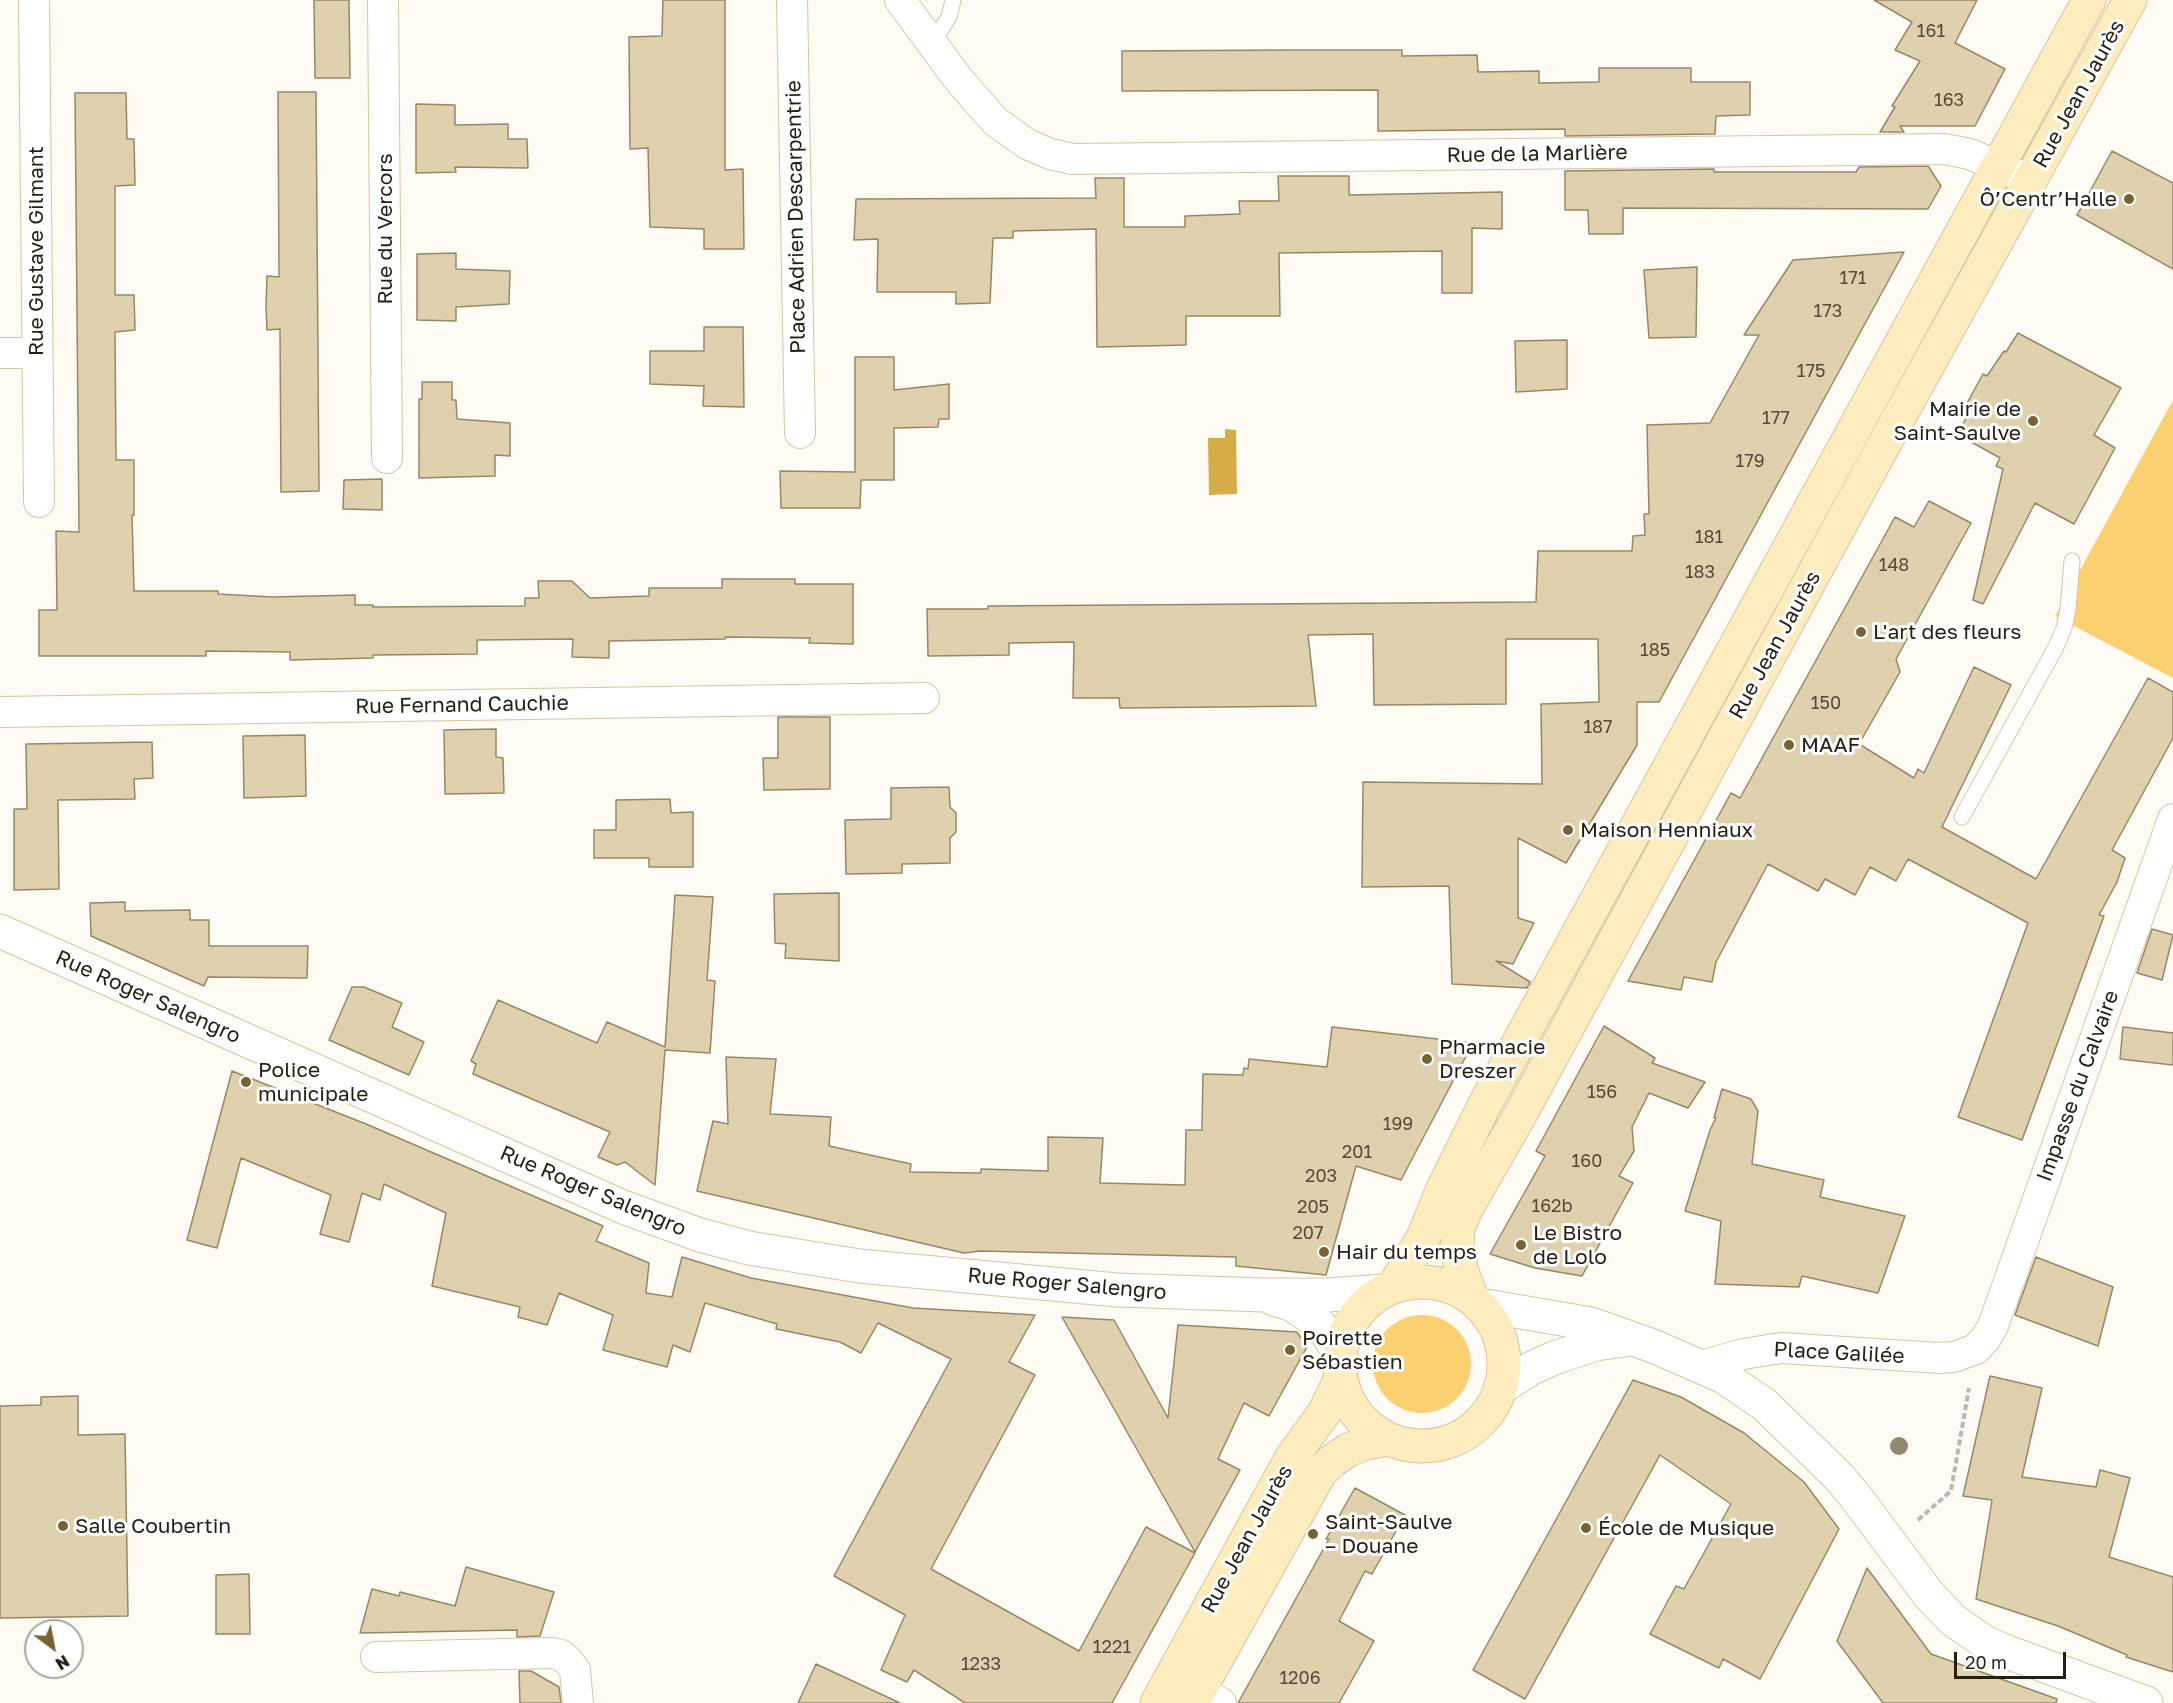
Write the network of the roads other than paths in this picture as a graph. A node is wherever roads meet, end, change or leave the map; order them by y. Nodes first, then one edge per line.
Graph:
1 (34, 0) edge
2 (383, 0) edge
3 (792, 0) edge
4 (900, 0) edge
5 (953, 0) edge
6 (2089, 0) edge
7 (2130, 0) edge
8 (932, 43) junction
9 (1999, 166) junction
10 (2032, 181) junction
11 (0, 353) edge
12 (37, 353) junction
13 (800, 433) dead end
14 (387, 458) dead end
15 (39, 502) dead end
16 (2072, 561) dead end
17 (924, 698) dead end
18 (0, 712) edge
19 (1962, 817) dead end
20 (2173, 819) edge
21 (0, 931) edge
22 (1389, 1288) junction
23 (1264, 1295) junction
24 (1476, 1302) junction
25 (1633, 1339) junction
26 (1976, 1348) joint
27 (1340, 1366) junction
28 (1702, 1366) junction
29 (1500, 1388) junction
30 (1388, 1439) junction
31 (376, 1657) dead end
32 (1188, 1695) edge
33 (578, 1703) edge
34 (2146, 1703) edge

1 - 12 street, Rue Gustave Gilmant
2 - 14 street, Rue du Vercors
3 - 13 street, Place Adrien Descarpentrie
4 - 8 street
5 - 8 lane
6 - 9 main road, Rue Jean Jaurès
7 - 10 main road, Rue Jean Jaurès
8 - 9 street, Rue de la Marlière
9 - 10 street, Rue de la Marlière
9 - 22 main road, Rue Jean Jaurès
10 - 24 main road, Rue Jean Jaurès
11 - 12 street
12 - 15 street, Rue Gustave Gilmant
16 - 19 lane
17 - 18 street, Rue Fernand Cauchie
20 - 26 street, Impasse du Calvaire
21 - 23 street, Rue Roger Salengro
22 - 23 street, Rue Roger Salengro
22 - 24 main road
22 - 27 main road
23 - 27 street, Rue Roger Salengro
24 - 25 street
24 - 29 main road
25 - 28 street
25 - 29 street
26 - 28 street, Place Galilée
27 - 30 main road
27 - 32 main road, Rue Jean Jaurès
28 - 34 street
29 - 30 main road
30 - 32 main road, Rue Jean Jaurès
31 - 33 street

